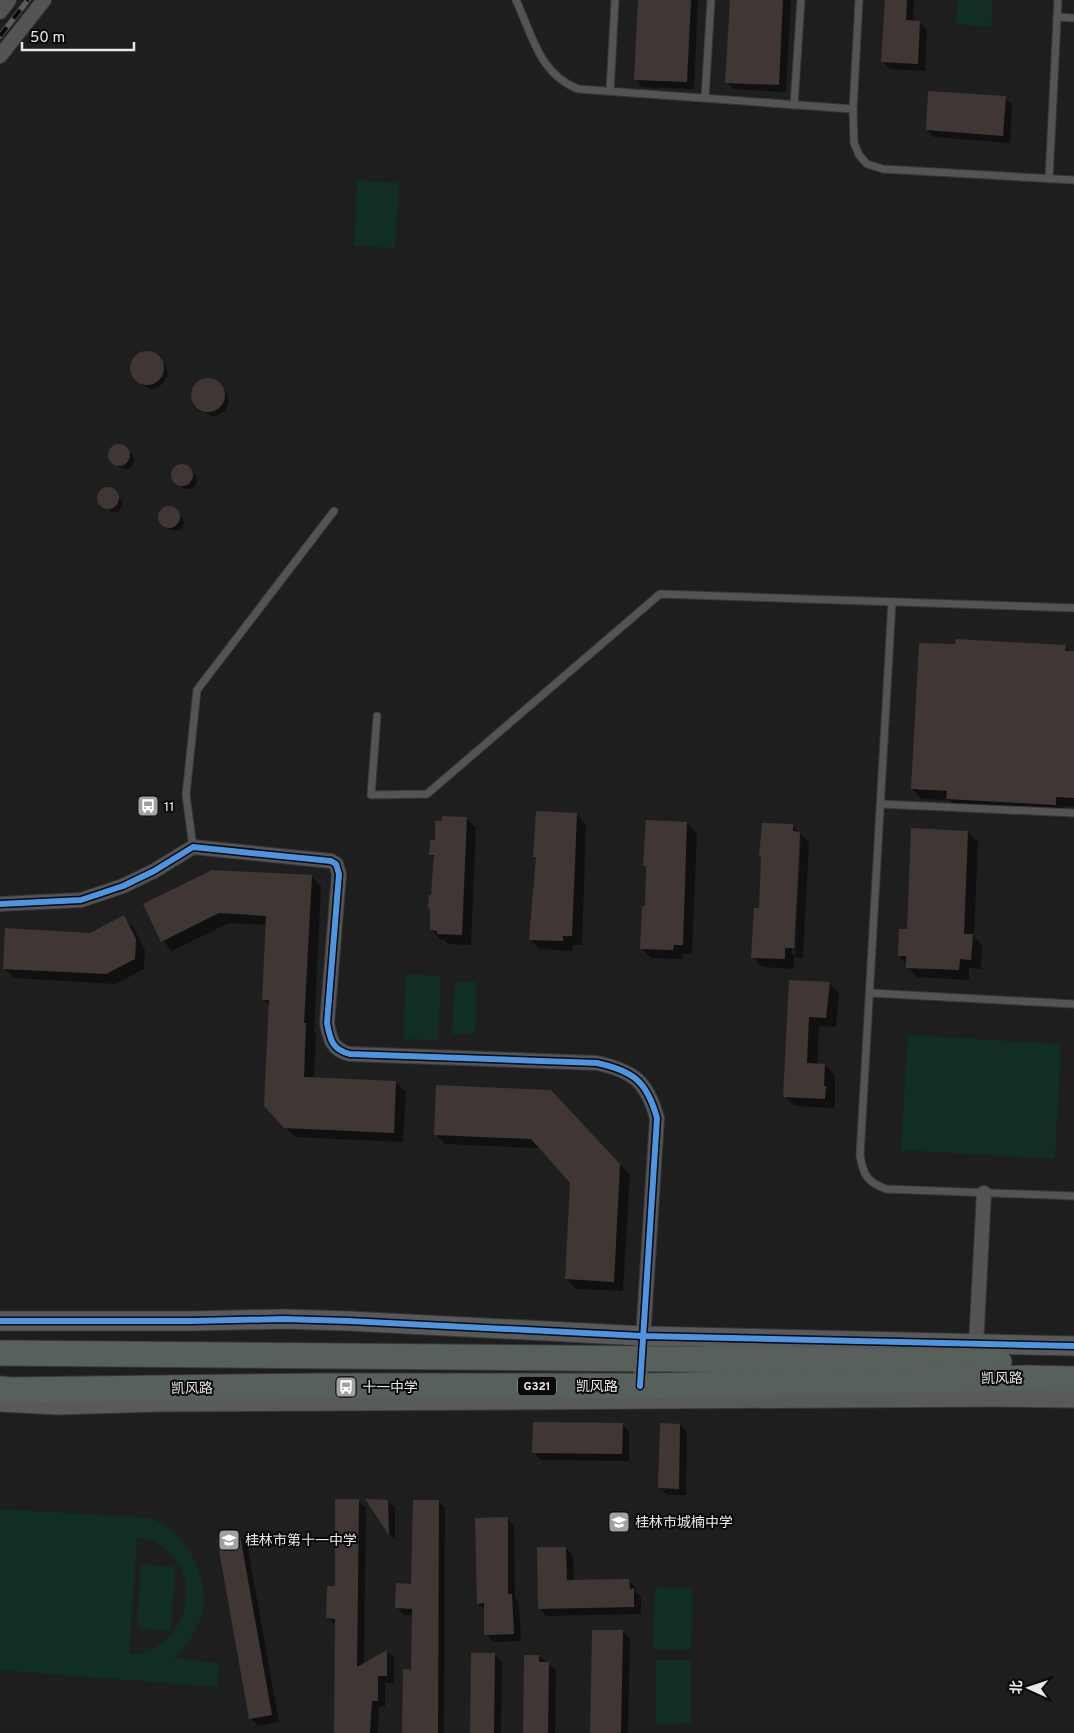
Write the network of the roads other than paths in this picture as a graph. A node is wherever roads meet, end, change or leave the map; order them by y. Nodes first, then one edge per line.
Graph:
1 (9, 0) edge
2 (44, 0) edge
3 (516, 0) edge
4 (615, 0) edge
5 (711, 0) edge
6 (801, 0) edge
7 (859, 0) edge
8 (1058, 0) edge
9 (0, 12) edge
10 (1057, 17) junction
11 (1074, 18) edge
12 (0, 56) edge
13 (610, 91) junction
14 (705, 98) junction
15 (794, 105) junction
16 (853, 109) junction
17 (1049, 179) junction
18 (1074, 180) edge
19 (334, 511) dead end
20 (892, 602) junction
21 (1074, 608) edge
22 (377, 716) dead end
23 (881, 804) junction
24 (1074, 813) edge
25 (193, 848) junction
26 (0, 904) edge
27 (870, 994) junction
28 (1074, 1004) edge
29 (984, 1193) junction
30 (1074, 1196) edge
31 (0, 1321) edge
32 (976, 1344) junction
33 (1074, 1346) edge
34 (642, 1347) junction
35 (0, 1353) edge
36 (1074, 1362) edge
37 (1074, 1379) edge
38 (640, 1386) junction
39 (0, 1389) edge
40 (1074, 1398) edge
41 (0, 1402) edge

1 - 9 street
2 - 12 street
3 - 13 lane
4 - 13 lane
5 - 14 lane
6 - 15 lane
7 - 16 lane
8 - 10 lane
10 - 11 lane
10 - 17 lane
13 - 14 lane
14 - 15 lane
15 - 16 lane
16 - 17 lane
17 - 18 lane
19 - 25 lane
20 - 21 lane
20 - 22 lane
20 - 23 lane
23 - 24 lane
23 - 27 lane
25 - 26 street
25 - 34 street
27 - 28 lane
27 - 29 lane
29 - 30 lane
29 - 32 street
31 - 34 street
32 - 33 street
32 - 34 street
34 - 35 highway, 凯风路 / G321
34 - 36 highway, 凯风路 / G321
34 - 38 street
37 - 38 highway, 凯风路 / G321
38 - 39 highway, 凯风路 / G321
40 - 41 street

